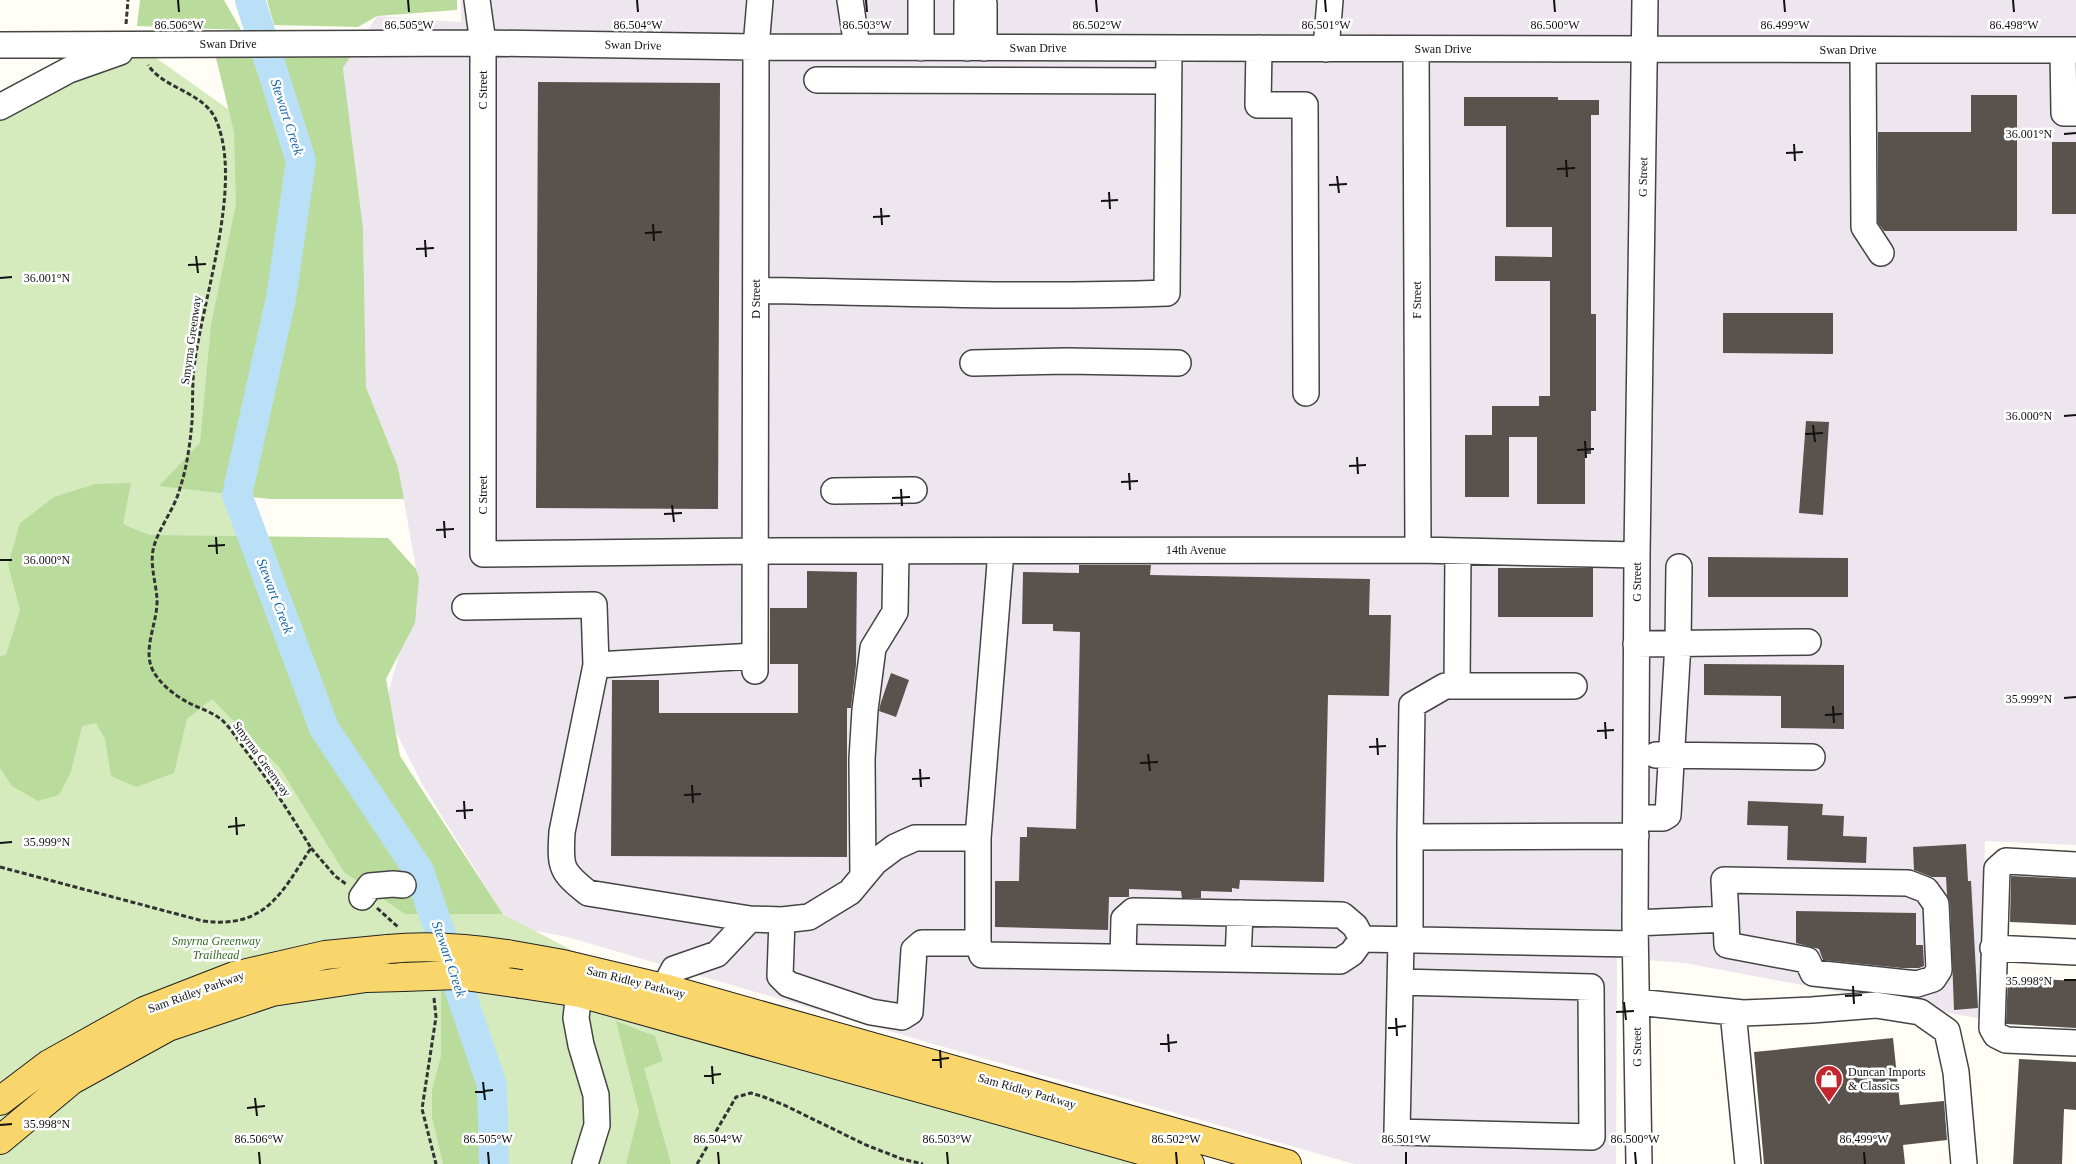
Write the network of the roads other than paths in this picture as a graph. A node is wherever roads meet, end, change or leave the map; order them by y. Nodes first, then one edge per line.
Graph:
1 (477, 0) edge
2 (760, 0) edge
3 (850, 0) edge
4 (921, 0) edge
5 (1330, 0) edge
6 (1645, 0) edge
7 (483, 43) junction
8 (0, 45) edge
9 (138, 45) junction
10 (756, 47) junction
11 (857, 47) junction
12 (921, 48) junction
13 (1169, 48) junction
14 (1259, 48) junction
15 (1326, 49) junction
16 (1416, 49) junction
17 (1646, 50) junction
18 (1863, 50) junction
19 (2070, 50) edge
20 (818, 80) dead end
21 (1168, 81) junction
22 (0, 107) edge
23 (2076, 113) edge
24 (1881, 253) dead end
25 (756, 290) junction
26 (973, 362) dead end
27 (1178, 363) dead end
28 (1306, 393) dead end
29 (914, 490) dead end
30 (834, 491) dead end
31 (1418, 550) junction
32 (756, 551) junction
33 (896, 551) junction
34 (1001, 551) junction
35 (1458, 551) junction
36 (1637, 556) junction
37 (1679, 567) dead end
38 (465, 608) dead end
39 (1808, 642) dead end
40 (1678, 643) junction
41 (1636, 644) junction
42 (596, 665) junction
43 (1457, 686) junction
44 (1574, 686) dead end
45 (1636, 754) junction
46 (1672, 755) junction
47 (1812, 757) dead end
48 (1636, 827) junction
49 (1410, 837) junction
50 (978, 838) junction
51 (2076, 865) edge
52 (863, 876) junction
53 (402, 885) dead end
54 (362, 896) dead end
55 (1240, 913) junction
56 (750, 919) junction
57 (1726, 919) junction
58 (782, 920) junction
59 (1635, 933) junction
60 (1362, 939) junction
61 (1405, 940) junction
62 (978, 943) junction
63 (1993, 948) junction
64 (2076, 952) edge
65 (1124, 957) junction
66 (1238, 959) junction
67 (1400, 982) junction
68 (579, 992) junction
69 (660, 1001) junction
70 (1636, 1002) junction
71 (1733, 1012) junction
72 (2076, 1043) edge
73 (0, 1101) edge
74 (0, 1140) edge
75 (585, 1164) edge
76 (1190, 1164) edge
77 (1287, 1164) edge
78 (1639, 1164) edge
79 (1748, 1164) edge
80 (1964, 1164) edge

1 - 7 street
2 - 10 street, D Street
3 - 11 street
4 - 12 street
5 - 15 street
6 - 17 street, G Street
7 - 9 street, Swan Drive
7 - 10 street, Swan Drive
7 - 32 street, C Street
8 - 9 street, Swan Drive
9 - 22 street
10 - 11 street, Swan Drive
10 - 25 street, D Street
11 - 12 street, Swan Drive
12 - 13 street, Swan Drive
13 - 14 street, Swan Drive
13 - 21 street
14 - 15 street, Swan Drive
14 - 28 street
15 - 16 street, Swan Drive
16 - 17 street, Swan Drive
16 - 31 street, F Street
17 - 18 street, Swan Drive
17 - 36 street, G Street
18 - 19 street, Swan Drive
18 - 24 street
19 - 23 street
20 - 21 street
21 - 25 street
25 - 32 street, D Street
26 - 27 street
29 - 30 street
31 - 34 street, 14th Avenue
31 - 35 street, 14th Avenue
32 - 33 street, 14th Avenue
32 - 42 street
33 - 34 street, 14th Avenue
33 - 52 street
34 - 50 street
35 - 36 street, 14th Avenue
35 - 43 street
36 - 41 street, G Street
37 - 40 street
38 - 42 street
39 - 40 street
40 - 41 street
40 - 46 street
41 - 45 street, G Street
42 - 56 street
43 - 44 street
43 - 49 street
45 - 46 street
45 - 48 street, G Street
46 - 47 street
46 - 48 street
48 - 49 street
48 - 59 street, G Street
49 - 61 street
50 - 52 street
50 - 62 street
51 - 63 street
52 - 58 street
53 - 54 street
55 - 60 street
55 - 65 street
55 - 66 street
56 - 58 street
56 - 69 street
57 - 57 street
57 - 59 street
58 - 62 street
59 - 61 street
59 - 70 street, G Street
60 - 61 street
60 - 66 street
61 - 67 street
62 - 65 street
63 - 64 street
63 - 72 street
65 - 66 street
67 - 67 street
68 - 69 main road, Sam Ridley Parkway
68 - 74 main road, Sam Ridley Parkway, bridge
68 - 75 street
69 - 73 main road, Sam Ridley Parkway, bridge
69 - 76 main road, Sam Ridley Parkway
69 - 77 main road, Sam Ridley Parkway
70 - 71 street
70 - 78 street, G Street
71 - 79 street
71 - 80 street

